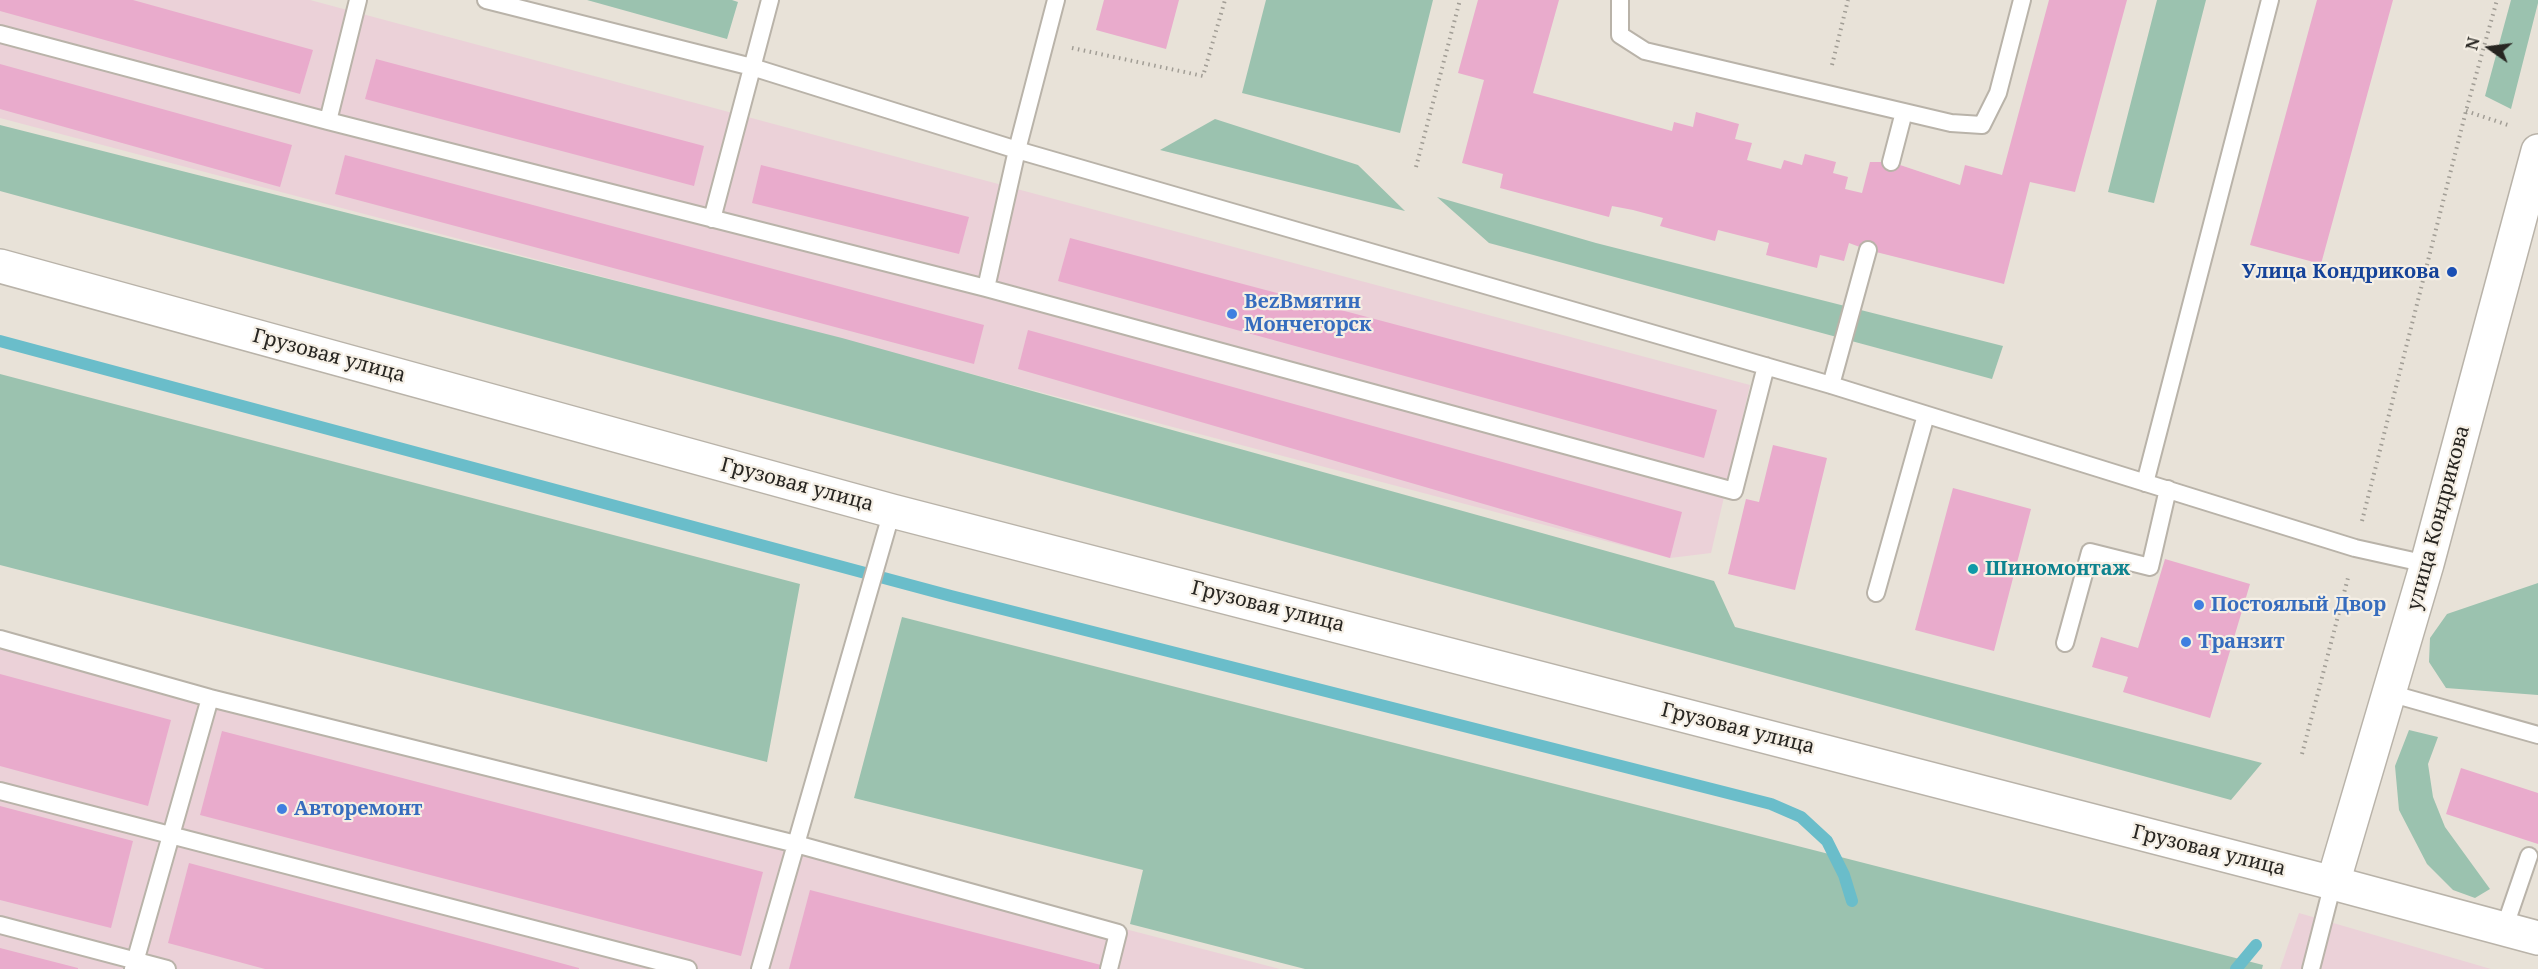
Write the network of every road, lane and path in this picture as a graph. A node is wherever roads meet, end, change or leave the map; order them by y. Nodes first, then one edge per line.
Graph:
1 (358, 0) edge
2 (487, 0) edge
3 (770, 0) edge
4 (1056, 0) edge
5 (1225, 0) edge
6 (1460, 0) edge
7 (1620, 0) edge
8 (1848, 0) edge
9 (2022, 0) edge
10 (2270, 0) edge
11 (2497, 0) edge
12 (0, 34) edge
13 (1045, 42) junction
14 (752, 67) junction
15 (1825, 92) junction
16 (2466, 111) junction
17 (1904, 112) junction
18 (328, 121) junction
19 (2528, 140) edge
20 (1017, 150) junction
21 (1891, 162) dead end
22 (1416, 167) dead end
23 (712, 219) junction
24 (1868, 250) dead end
25 (0, 266) edge
26 (986, 288) junction
27 (1766, 366) junction
28 (1831, 385) junction
29 (1926, 416) junction
30 (2145, 483) junction
31 (2168, 489) junction
32 (892, 511) junction
33 (2355, 548) junction
34 (2427, 564) junction
35 (1876, 593) dead end
36 (0, 639) edge
37 (2066, 643) dead end
38 (2389, 693) junction
39 (210, 698) junction
40 (2538, 735) edge
41 (2302, 754) dead end
42 (0, 791) edge
43 (172, 835) junction
44 (796, 844) junction
45 (2529, 856) dead end
46 (2333, 882) junction
47 (0, 925) edge
48 (2504, 929) junction
49 (2538, 938) edge
50 (134, 965) edge
51 (167, 969) edge
52 (688, 969) edge
53 (760, 969) edge
54 (1109, 969) edge
55 (2311, 969) edge

1 - 18 lane
2 - 14 lane
3 - 14 lane
4 - 13 lane
5 - 13 path
6 - 22 path
7 - 15 lane
8 - 15 path
9 - 17 lane
10 - 30 lane
11 - 16 path
12 - 18 lane
13 - 20 lane
14 - 20 lane
14 - 23 lane
15 - 17 lane
16 - 19 path
16 - 33 path
17 - 21 lane
18 - 23 lane
19 - 34 main road, улица Кондрикова
20 - 26 lane
20 - 27 lane
23 - 26 lane
24 - 28 lane
25 - 32 main road, Грузовая улица
26 - 27 lane
27 - 28 lane
28 - 29 lane
29 - 30 lane
29 - 35 lane
30 - 31 lane
31 - 33 lane
31 - 37 lane
32 - 44 lane
32 - 46 main road, Грузовая улица
33 - 34 lane
33 - 41 path
34 - 38 main road, улица Кондрикова
36 - 39 lane
38 - 40 lane
38 - 46 main road, улица Кондрикова
39 - 43 lane
39 - 44 lane
42 - 43 lane
43 - 50 lane
43 - 52 lane
44 - 53 lane
44 - 54 lane
45 - 48 lane
46 - 48 main road, Грузовая улица
46 - 55 lane
47 - 50 lane
48 - 49 main road, Грузовая улица
50 - 51 lane

